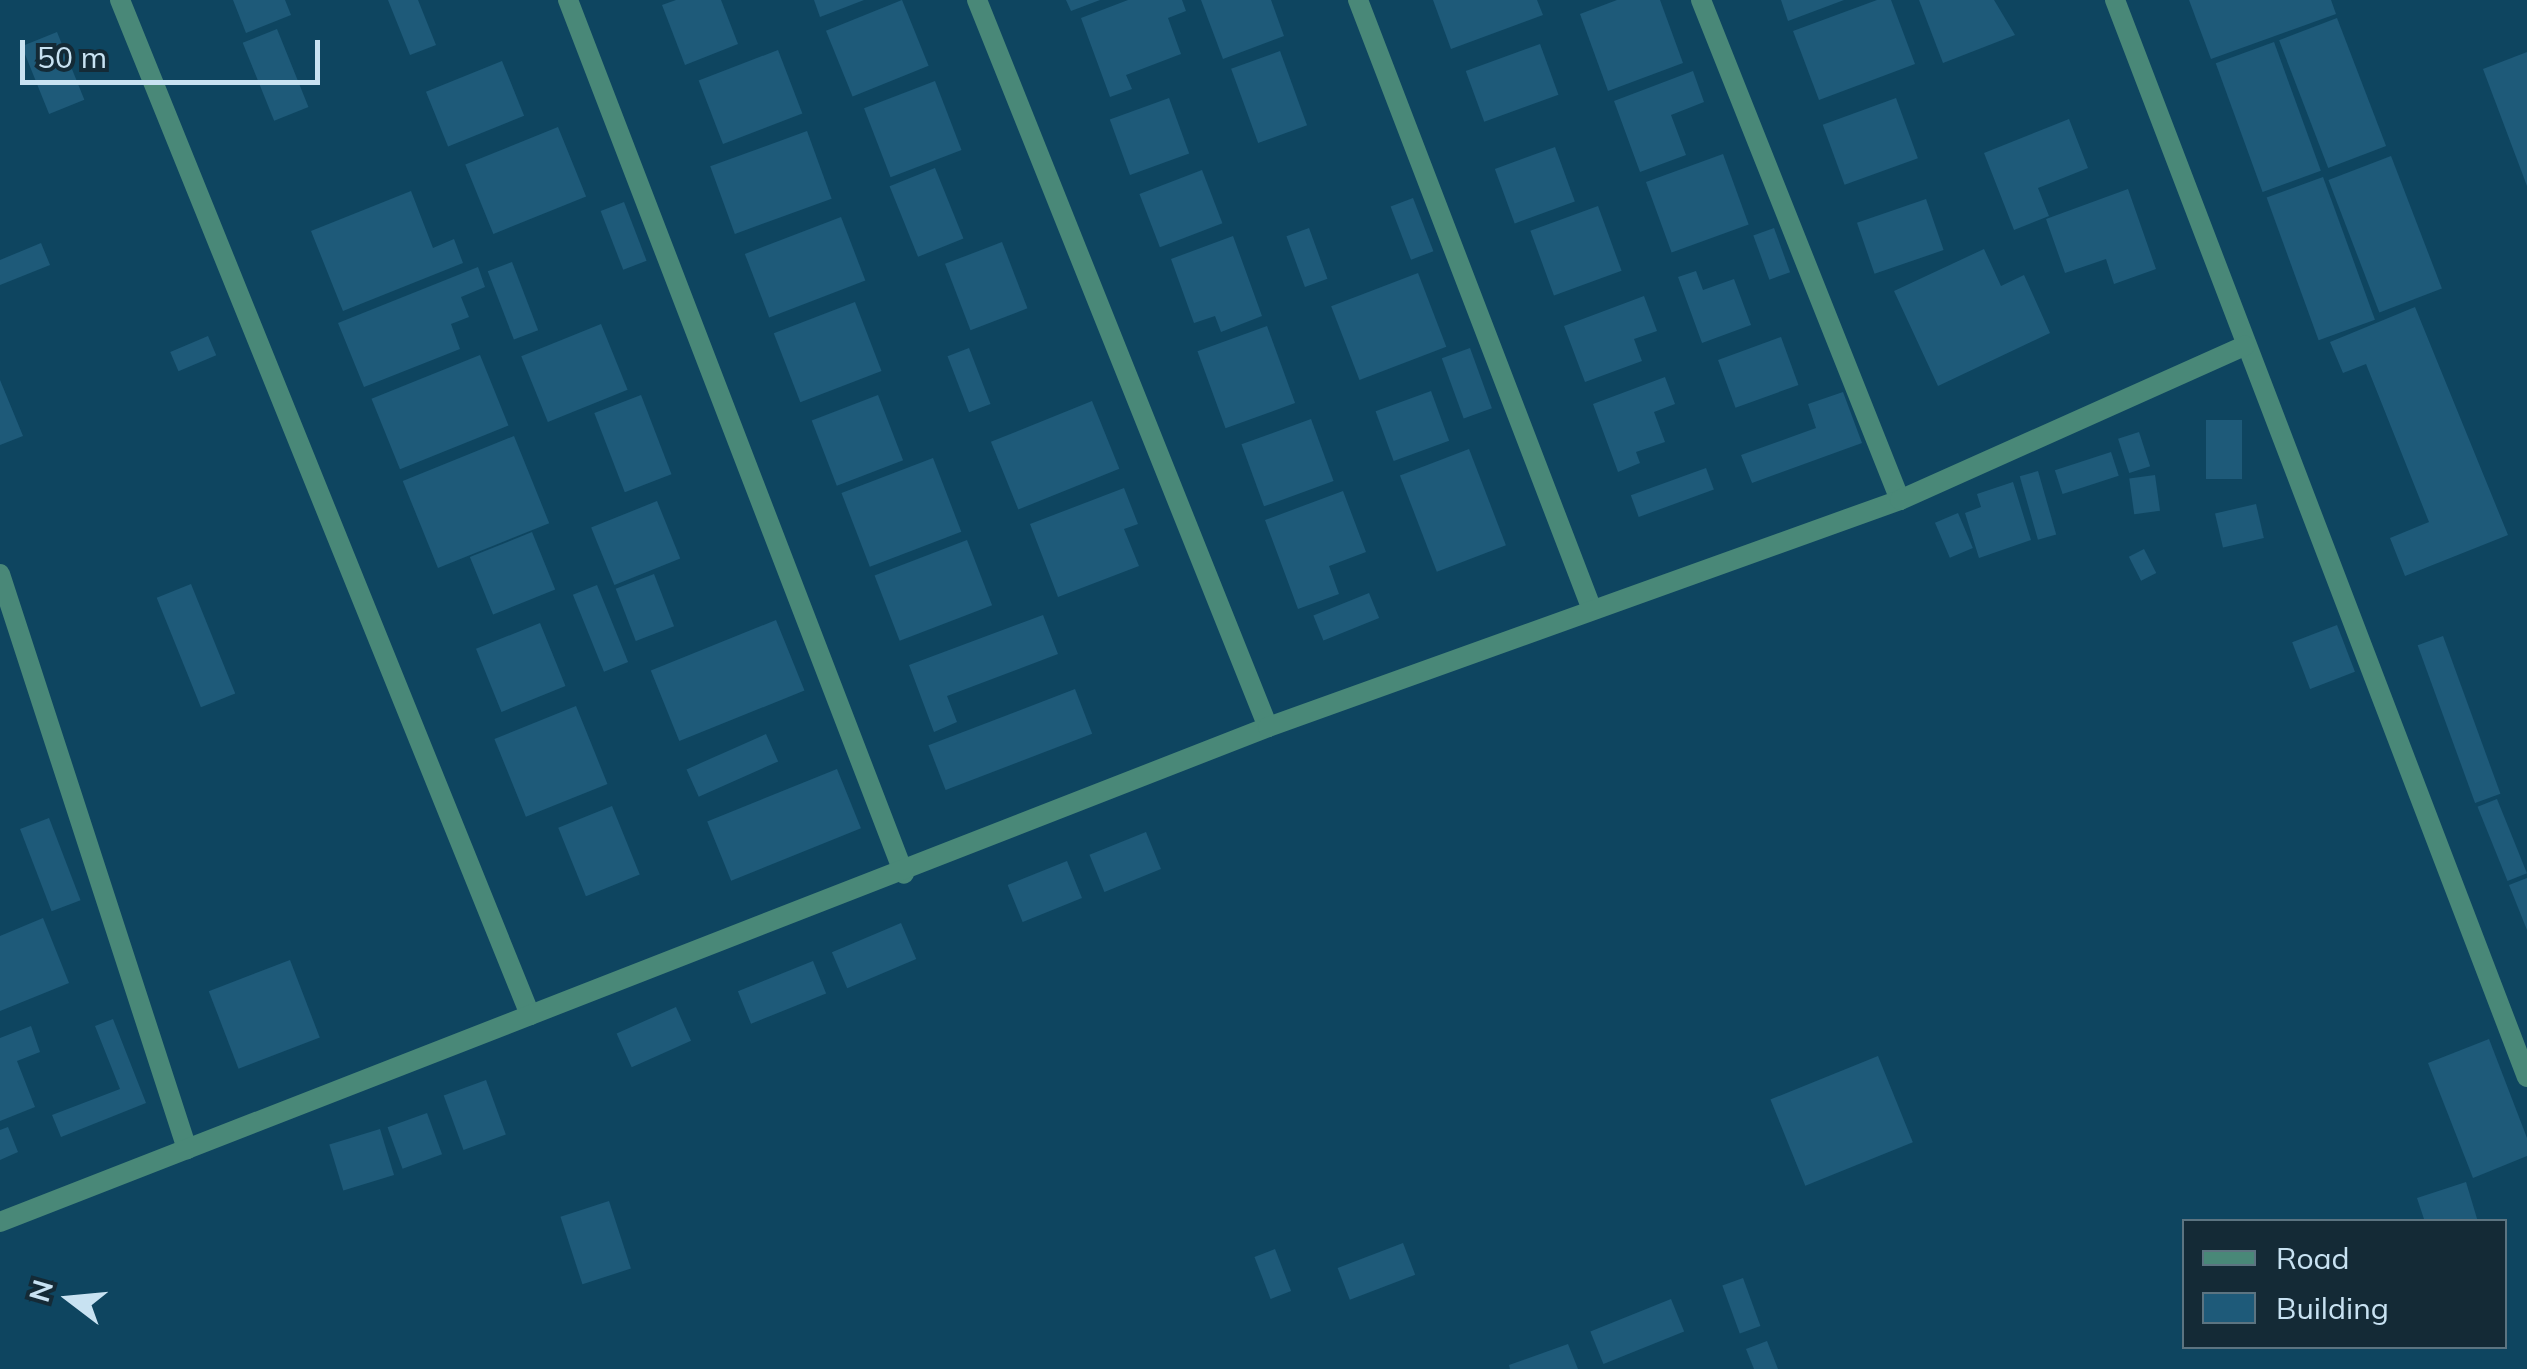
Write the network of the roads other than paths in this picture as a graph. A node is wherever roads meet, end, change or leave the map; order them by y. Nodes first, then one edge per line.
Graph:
1 (120, 0) edge
2 (568, 0) edge
3 (977, 0) edge
4 (1358, 0) edge
5 (1701, 0) edge
6 (2116, 0) edge
7 (2245, 346) junction
8 (1900, 500) junction
9 (0, 574) edge
10 (1591, 608) junction
11 (1268, 728) junction
12 (904, 874) junction
13 (530, 1015) junction
14 (2527, 1076) edge
15 (187, 1149) junction
16 (0, 1222) edge

1 - 13 street
2 - 12 street
3 - 11 street
4 - 10 street
5 - 8 street
6 - 7 street
7 - 8 street
7 - 14 street
8 - 10 street
9 - 15 street
10 - 11 street
11 - 12 street
12 - 13 street
13 - 15 street
15 - 16 street

